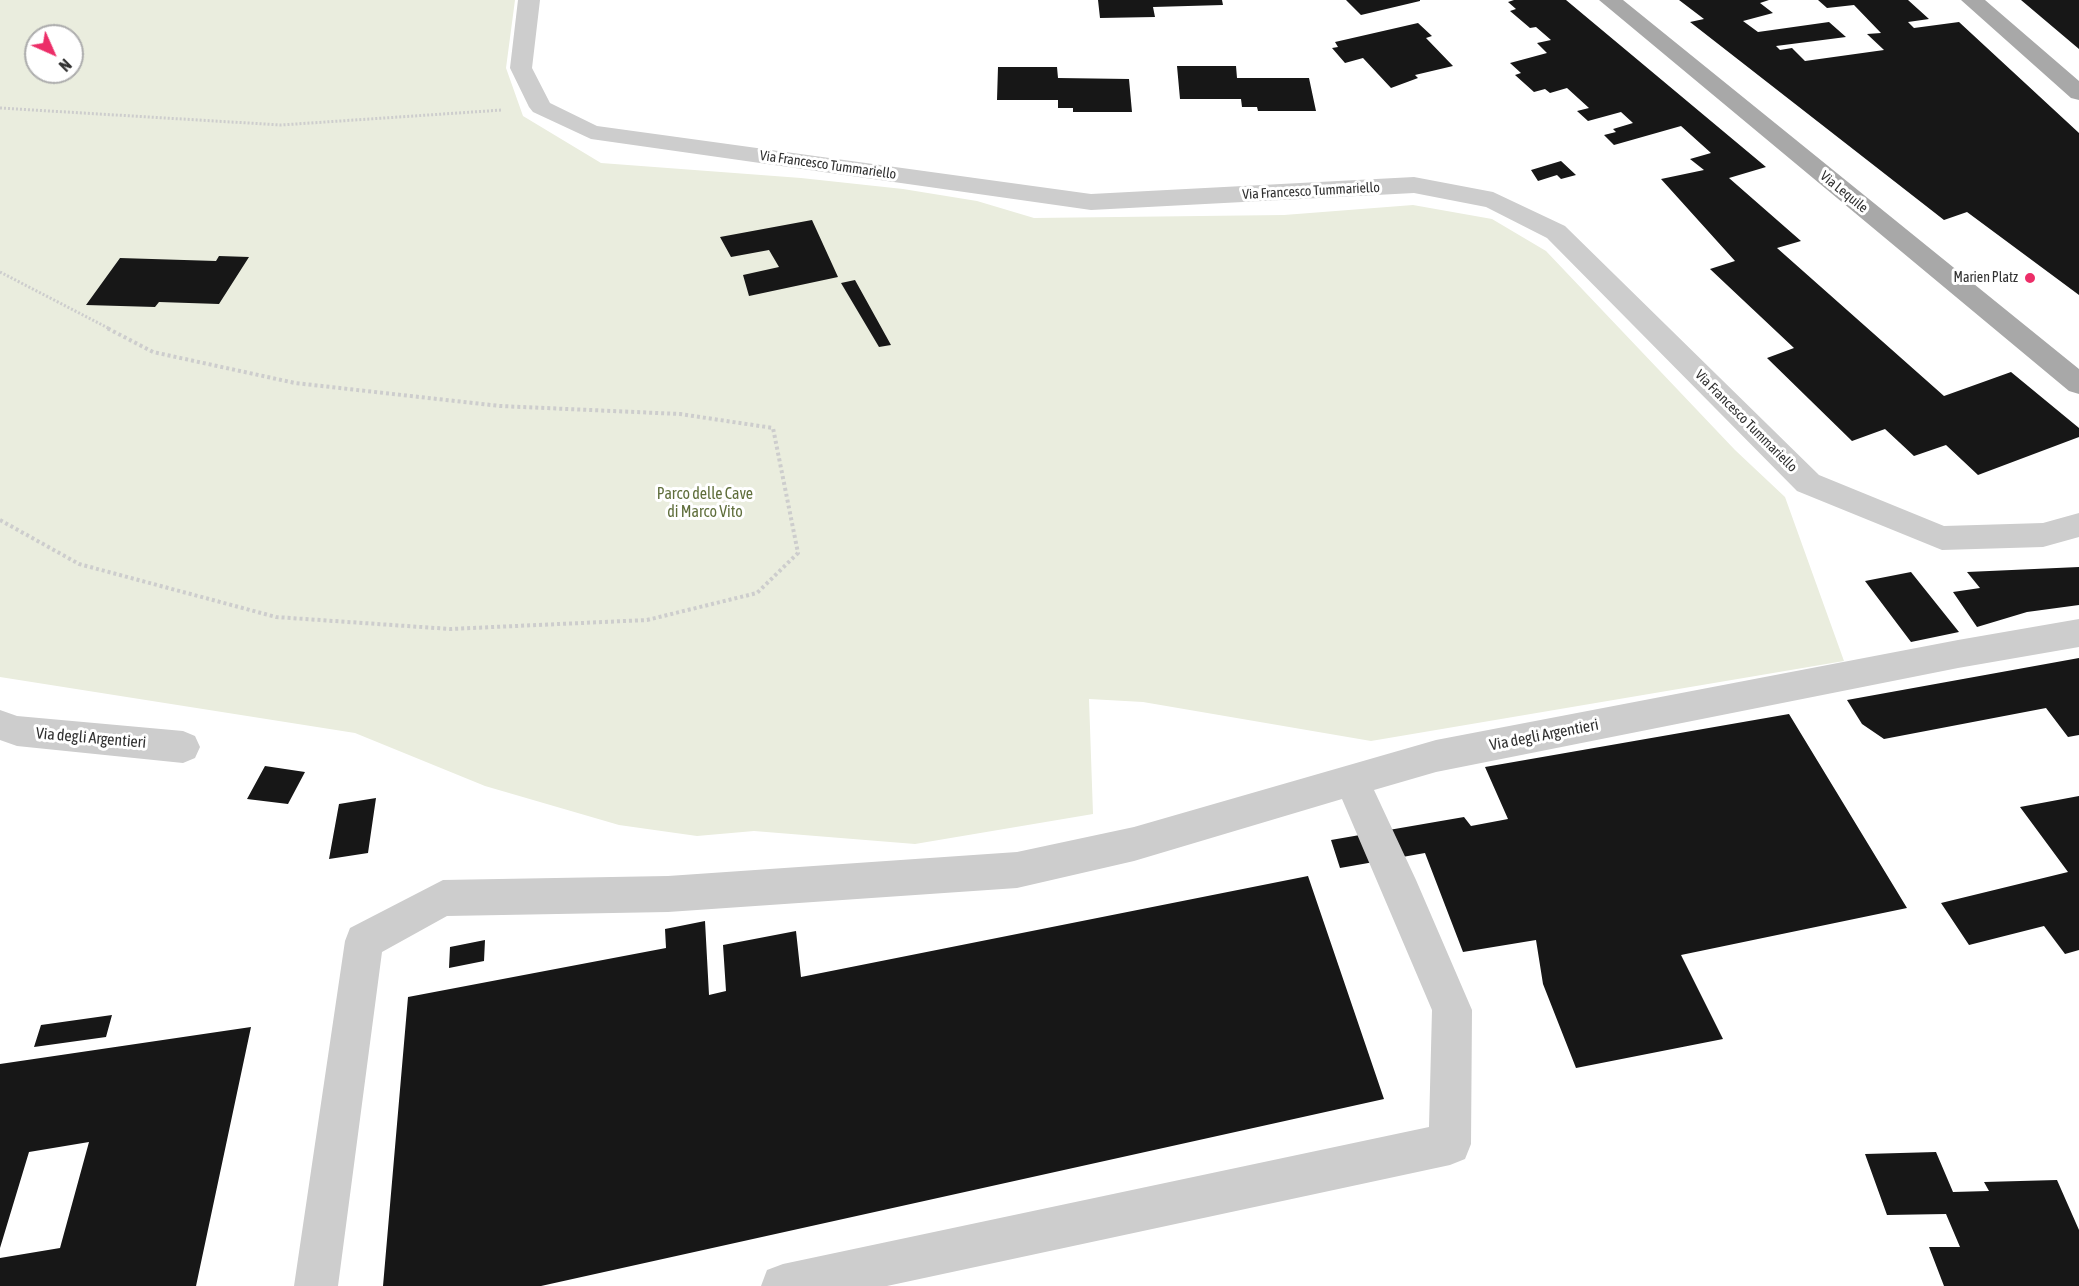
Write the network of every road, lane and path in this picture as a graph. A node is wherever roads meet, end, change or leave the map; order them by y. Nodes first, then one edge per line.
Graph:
1 (530, 0) edge
2 (1610, 0) edge
3 (1972, 0) edge
4 (2079, 93) edge
5 (541, 107) junction
6 (0, 108) edge
7 (0, 272) edge
8 (2079, 384) edge
9 (0, 520) edge
10 (2079, 525) edge
11 (2079, 633) edge
12 (0, 725) edge
13 (183, 747) dead end
14 (1352, 781) junction
15 (316, 1286) edge
16 (783, 1286) edge

1 - 5 street
2 - 8 main road, Via Lequile
3 - 4 main road
5 - 6 path
5 - 10 street, Via Francesco Tummariello
7 - 9 path
11 - 14 street, Via degli Argentieri
12 - 13 street, Via degli Argentieri
14 - 15 street, Via degli Argentieri
14 - 16 street

